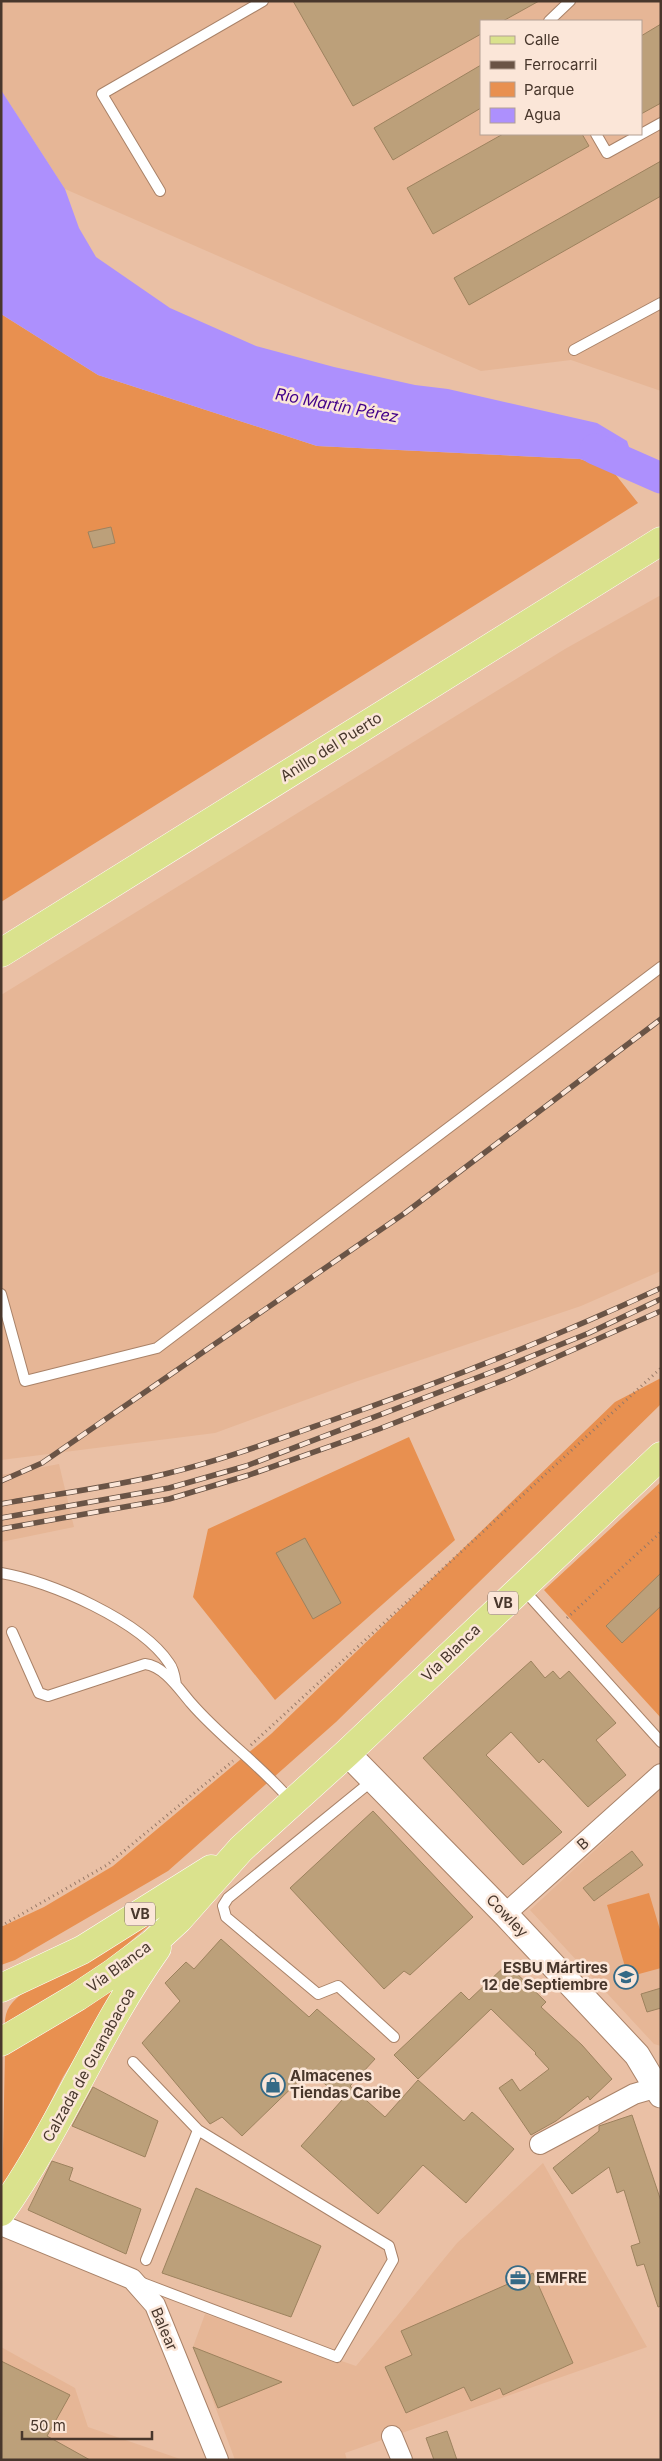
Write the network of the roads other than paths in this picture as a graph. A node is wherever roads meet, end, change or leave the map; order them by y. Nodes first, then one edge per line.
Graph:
1 (263, 1) edge
2 (570, 1) edge
3 (550, 20) edge
4 (661, 123) edge
5 (642, 134) edge
6 (597, 135) edge
7 (639, 135) edge
8 (160, 190) dead end
9 (661, 303) edge
10 (574, 350) dead end
11 (661, 541) edge
12 (1, 953) edge
13 (661, 967) edge
14 (1, 1294) edge
15 (661, 1456) edge
16 (1, 1573) edge
17 (520, 1587) junction
18 (12, 1632) dead end
19 (176, 1686) junction
20 (661, 1742) edge
21 (347, 1753) junction
22 (661, 1774) edge
23 (373, 1780) junction
24 (293, 1803) junction
25 (241, 1849) junction
26 (505, 1914) junction
27 (179, 1919) junction
28 (36, 1973) junction
29 (1, 1988) edge
30 (1, 2001) edge
31 (394, 2037) dead end
32 (1, 2042) edge
33 (133, 2062) dead end
34 (660, 2089) edge
35 (198, 2130) junction
36 (540, 2144) dead end
37 (1, 2212) edge
38 (1, 2225) edge
39 (146, 2260) dead end
40 (132, 2278) junction
41 (392, 2436) dead end
42 (218, 2460) edge
43 (402, 2460) edge

1 - 8 lane
2 - 3 lane
4 - 5 lane
6 - 7 lane
9 - 10 lane
11 - 12 main road, Anillo del Puerto
13 - 14 lane
15 - 17 main road, Vía Blanca / VB
16 - 19 lane
17 - 20 lane
17 - 21 main road, Vía Blanca / VB
18 - 19 lane
19 - 24 lane
21 - 23 street, Cowley
21 - 24 main road, Vía Blanca / VB
22 - 26 street, B
23 - 26 street, Cowley
23 - 31 lane
24 - 25 main road, Vía Blanca / VB
25 - 27 main road, Vía Blanca / VB
25 - 28 main road, Vía Blanca / VB
26 - 34 street, Cowley
27 - 32 main road, Vía Blanca / VB
27 - 37 main road, Calzada de Guanabacoa
28 - 29 main road, Vía Blanca / VB
28 - 30 main road
33 - 35 lane
34 - 36 street
35 - 39 lane
35 - 40 lane
38 - 40 street, Balear
40 - 42 street, Balear
41 - 43 street

